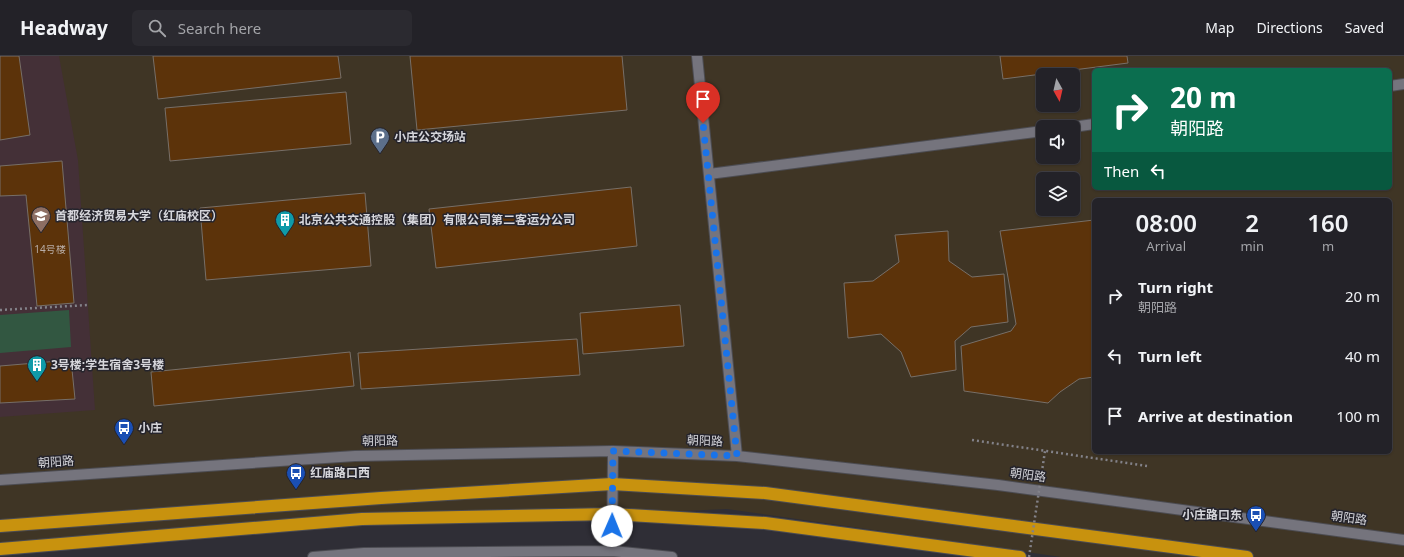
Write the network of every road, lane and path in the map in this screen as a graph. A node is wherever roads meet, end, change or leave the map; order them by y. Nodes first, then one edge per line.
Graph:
1 (697, 56) edge
2 (1404, 84) edge
3 (1392, 86) edge
4 (1092, 124) edge
5 (1080, 126) edge
6 (1036, 132) edge
7 (709, 174) junction
8 (88, 305) dead end
9 (0, 310) edge
10 (972, 440) dead end
11 (613, 451) junction
12 (1045, 451) junction
13 (737, 456) junction
14 (1147, 466) dead end
15 (0, 480) edge
16 (612, 484) junction
17 (612, 514) junction
18 (0, 526) edge
19 (1404, 540) edge
20 (0, 549) edge
21 (612, 551) junction
22 (313, 557) edge
23 (672, 557) edge
24 (1020, 557) edge
25 (1030, 557) edge
26 (1247, 557) edge

1 - 7 street
2 - 3 street
4 - 5 street
6 - 7 street
7 - 13 street
8 - 9 path
10 - 12 path
11 - 13 street, 朝阳路
11 - 15 street, 朝阳路
11 - 16 street
12 - 14 path
12 - 25 path, bridge
13 - 19 street, 朝阳路
16 - 17 street
16 - 18 highway
16 - 26 highway
17 - 20 highway
17 - 21 street
17 - 24 highway
21 - 22 street
21 - 23 street

